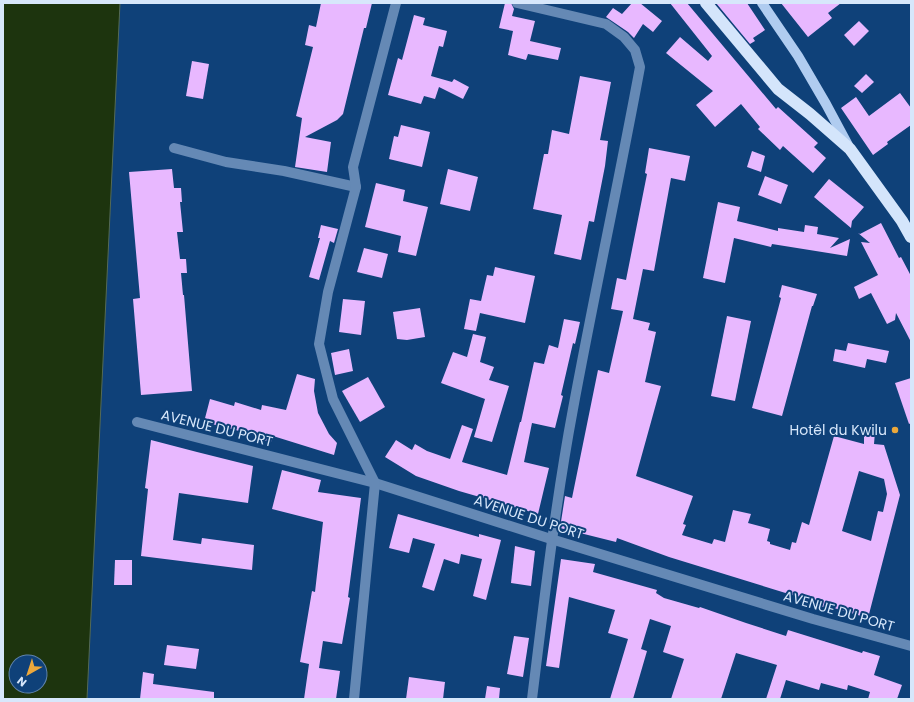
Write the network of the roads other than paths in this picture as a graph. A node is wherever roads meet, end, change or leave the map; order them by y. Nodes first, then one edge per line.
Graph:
1 (396, 3) edge
2 (517, 3) edge
3 (706, 3) edge
4 (762, 3) edge
5 (174, 148) dead end
6 (850, 149) junction
7 (356, 187) junction
8 (911, 237) edge
9 (137, 422) dead end
10 (375, 483) junction
11 (551, 539) junction
12 (911, 646) edge
13 (354, 699) edge
14 (532, 699) edge

1 - 7 street
2 - 11 street
3 - 6 highway
4 - 6 main road
5 - 7 street
6 - 8 highway
7 - 10 street
9 - 10 street, AVENUE DU PORT
10 - 11 street, AVENUE DU PORT
10 - 13 street
11 - 12 street, AVENUE DU PORT
11 - 14 street

